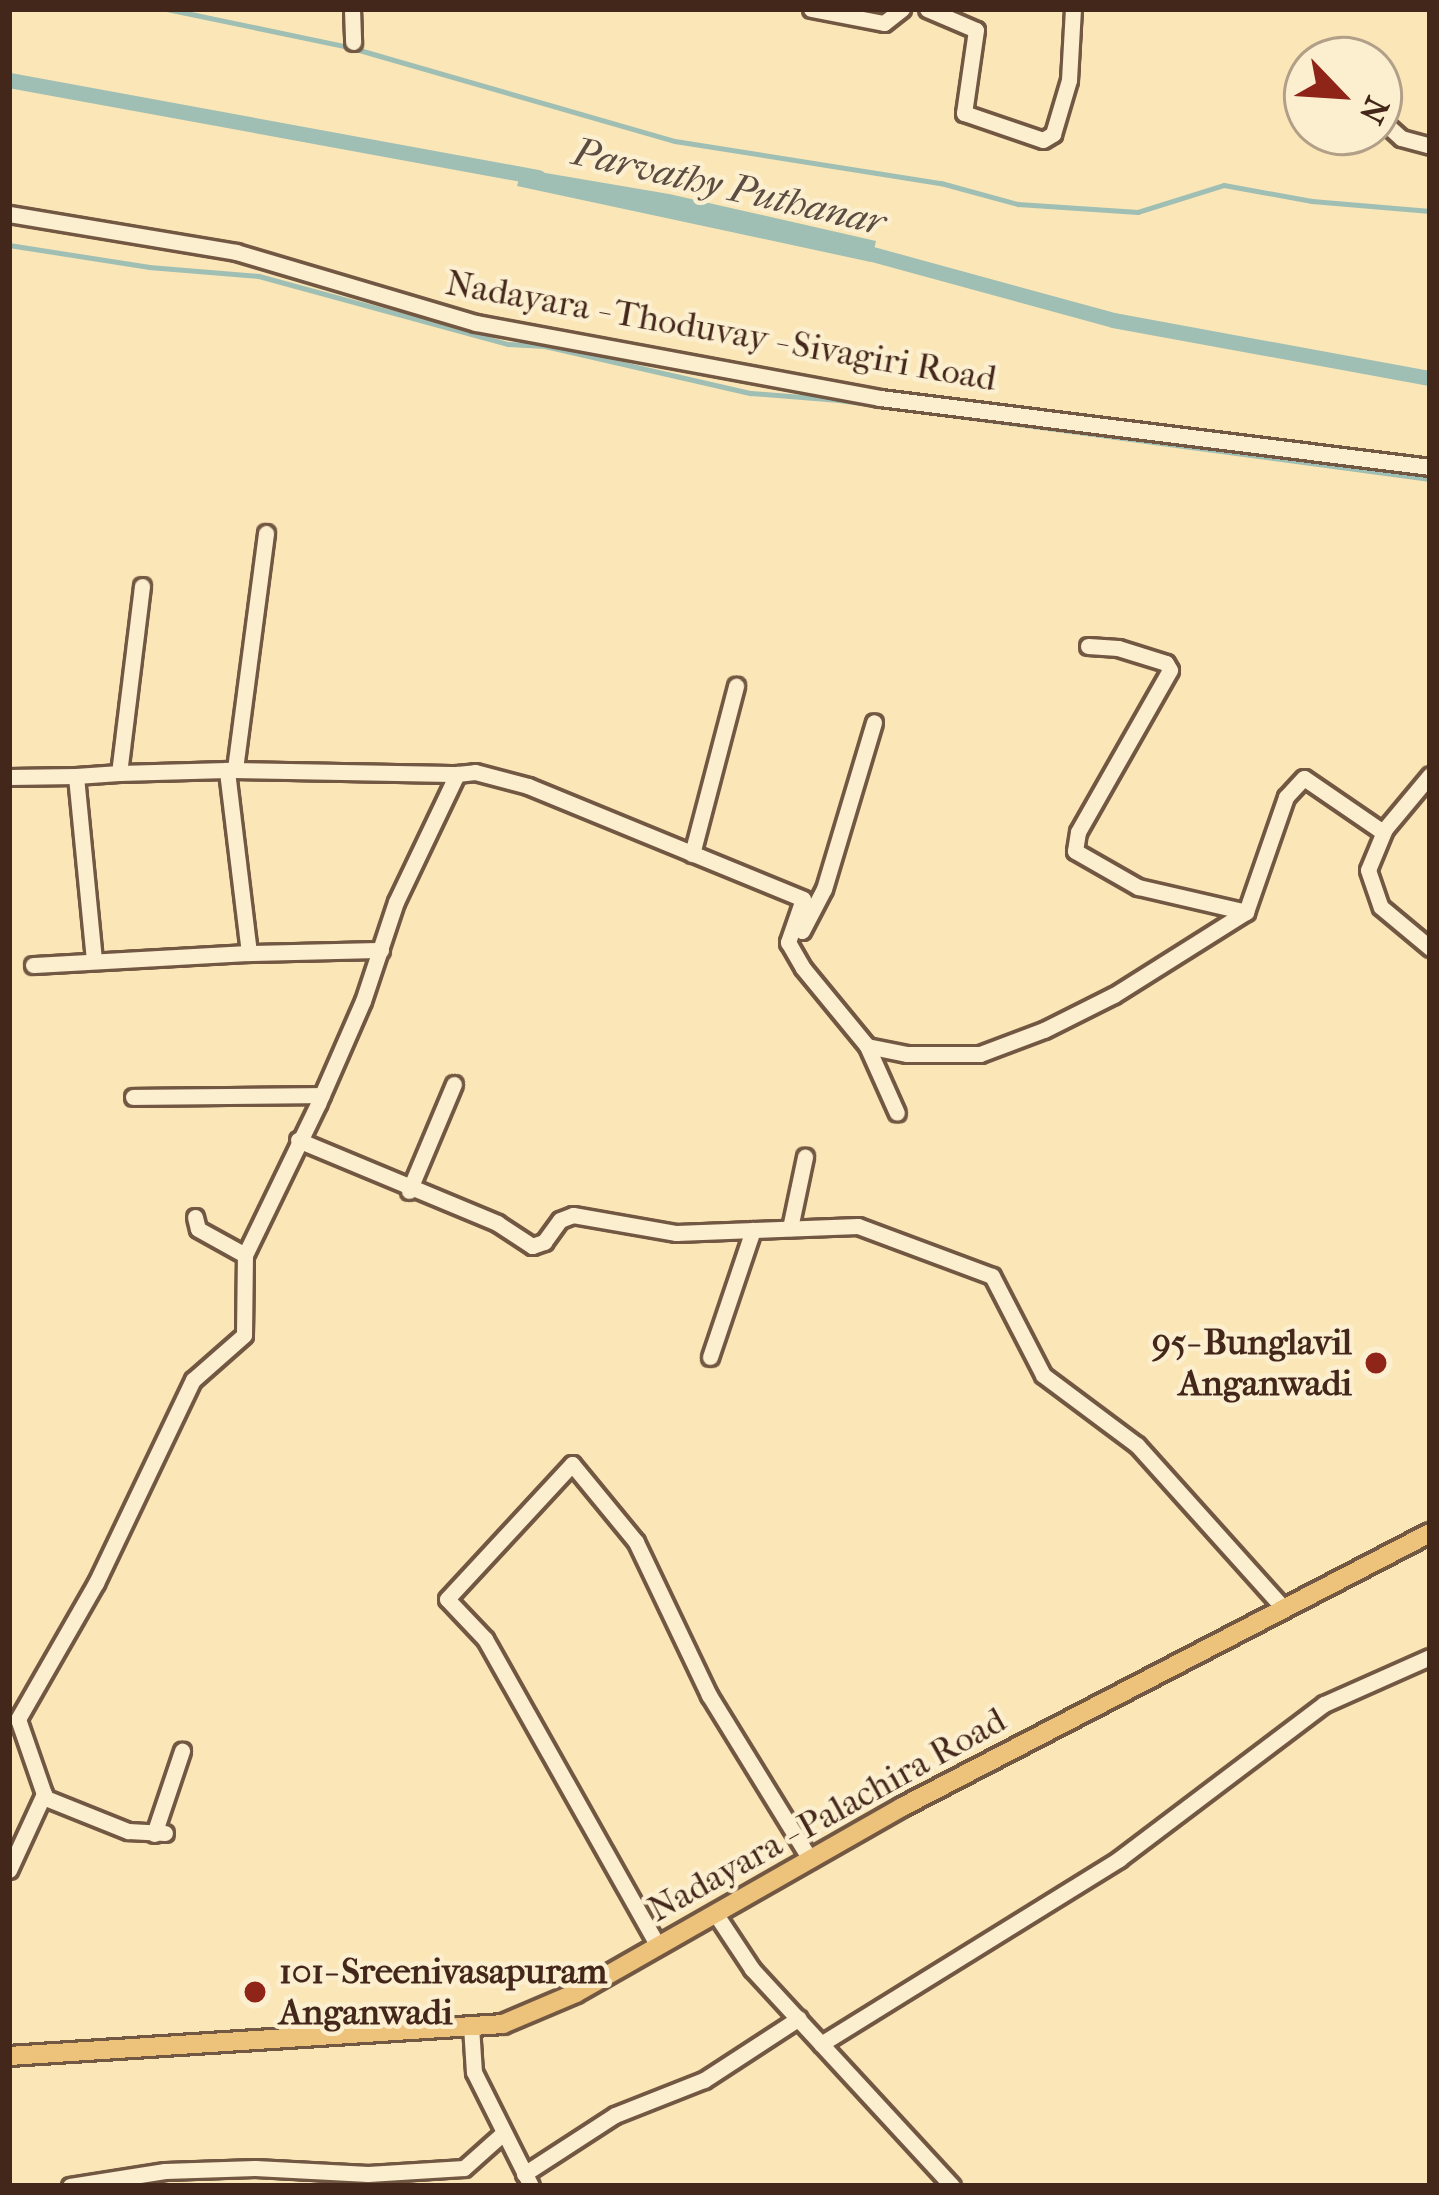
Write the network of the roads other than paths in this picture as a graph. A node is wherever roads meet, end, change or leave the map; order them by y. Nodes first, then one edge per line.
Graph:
1 (352, 9) edge
2 (812, 9) edge
3 (902, 9) edge
4 (927, 9) edge
5 (1073, 9) edge
6 (353, 42) dead end
7 (9, 214) edge
8 (1430, 466) edge
9 (266, 532) dead end
10 (142, 586) dead end
11 (1088, 646) dead end
12 (736, 686) dead end
13 (874, 722) dead end
14 (231, 770) junction
15 (119, 773) junction
16 (457, 774) junction
17 (1430, 775) edge
18 (76, 776) junction
19 (9, 777) edge
20 (1385, 829) junction
21 (692, 854) junction
22 (1246, 912) junction
23 (1430, 948) edge
24 (792, 949) junction
25 (381, 950) junction
26 (249, 953) junction
27 (94, 960) junction
28 (33, 965) dead end
29 (867, 1046) junction
30 (454, 1084) dead end
31 (322, 1094) junction
32 (133, 1097) dead end
33 (897, 1113) dead end
34 (298, 1140) junction
35 (805, 1157) dead end
36 (410, 1191) junction
37 (195, 1217) dead end
38 (790, 1228) junction
39 (753, 1230) junction
40 (245, 1255) junction
41 (710, 1357) dead end
42 (1430, 1533) edge
43 (1284, 1609) junction
44 (1430, 1657) edge
45 (182, 1750) dead end
46 (43, 1797) junction
47 (810, 1859) junction
48 (9, 1870) edge
49 (715, 1913) junction
50 (658, 1946) junction
51 (799, 2018) junction
52 (471, 2026) junction
53 (821, 2044) junction
54 (9, 2055) edge
55 (501, 2135) junction
56 (528, 2180) edge
57 (70, 2186) edge
58 (952, 2186) edge

1 - 6 street
2 - 3 street
4 - 5 street
7 - 8 street, Nadayara - Thoduvay - Sivagiri Road
9 - 14 street
10 - 15 street
11 - 22 street
12 - 21 street
13 - 24 street
14 - 15 street
14 - 16 street
14 - 26 street
15 - 18 street
16 - 21 street
16 - 25 street
17 - 20 street
18 - 19 street
18 - 27 street
20 - 22 street
20 - 23 street
21 - 24 street
22 - 29 street
24 - 29 street
25 - 26 street
25 - 31 street
26 - 27 street
27 - 28 street
29 - 33 street
30 - 36 street
31 - 32 street
31 - 34 street
34 - 36 street
34 - 40 street
35 - 38 street
36 - 39 street
37 - 40 street
38 - 39 street
38 - 43 street
39 - 41 street
40 - 46 street
42 - 43 main road, Nadayara - Palachira Road
43 - 47 main road, Nadayara - Palachira Road
44 - 53 street
45 - 46 street
46 - 48 street
47 - 49 main road, Nadayara - Palachira Road
47 - 50 street
49 - 50 main road, Nadayara - Palachira Road
49 - 51 street
50 - 52 main road, Nadayara - Palachira Road
51 - 53 street
51 - 56 street
52 - 54 main road, Nadayara - Palachira Road
52 - 55 street
53 - 58 street
55 - 56 street
55 - 57 street

